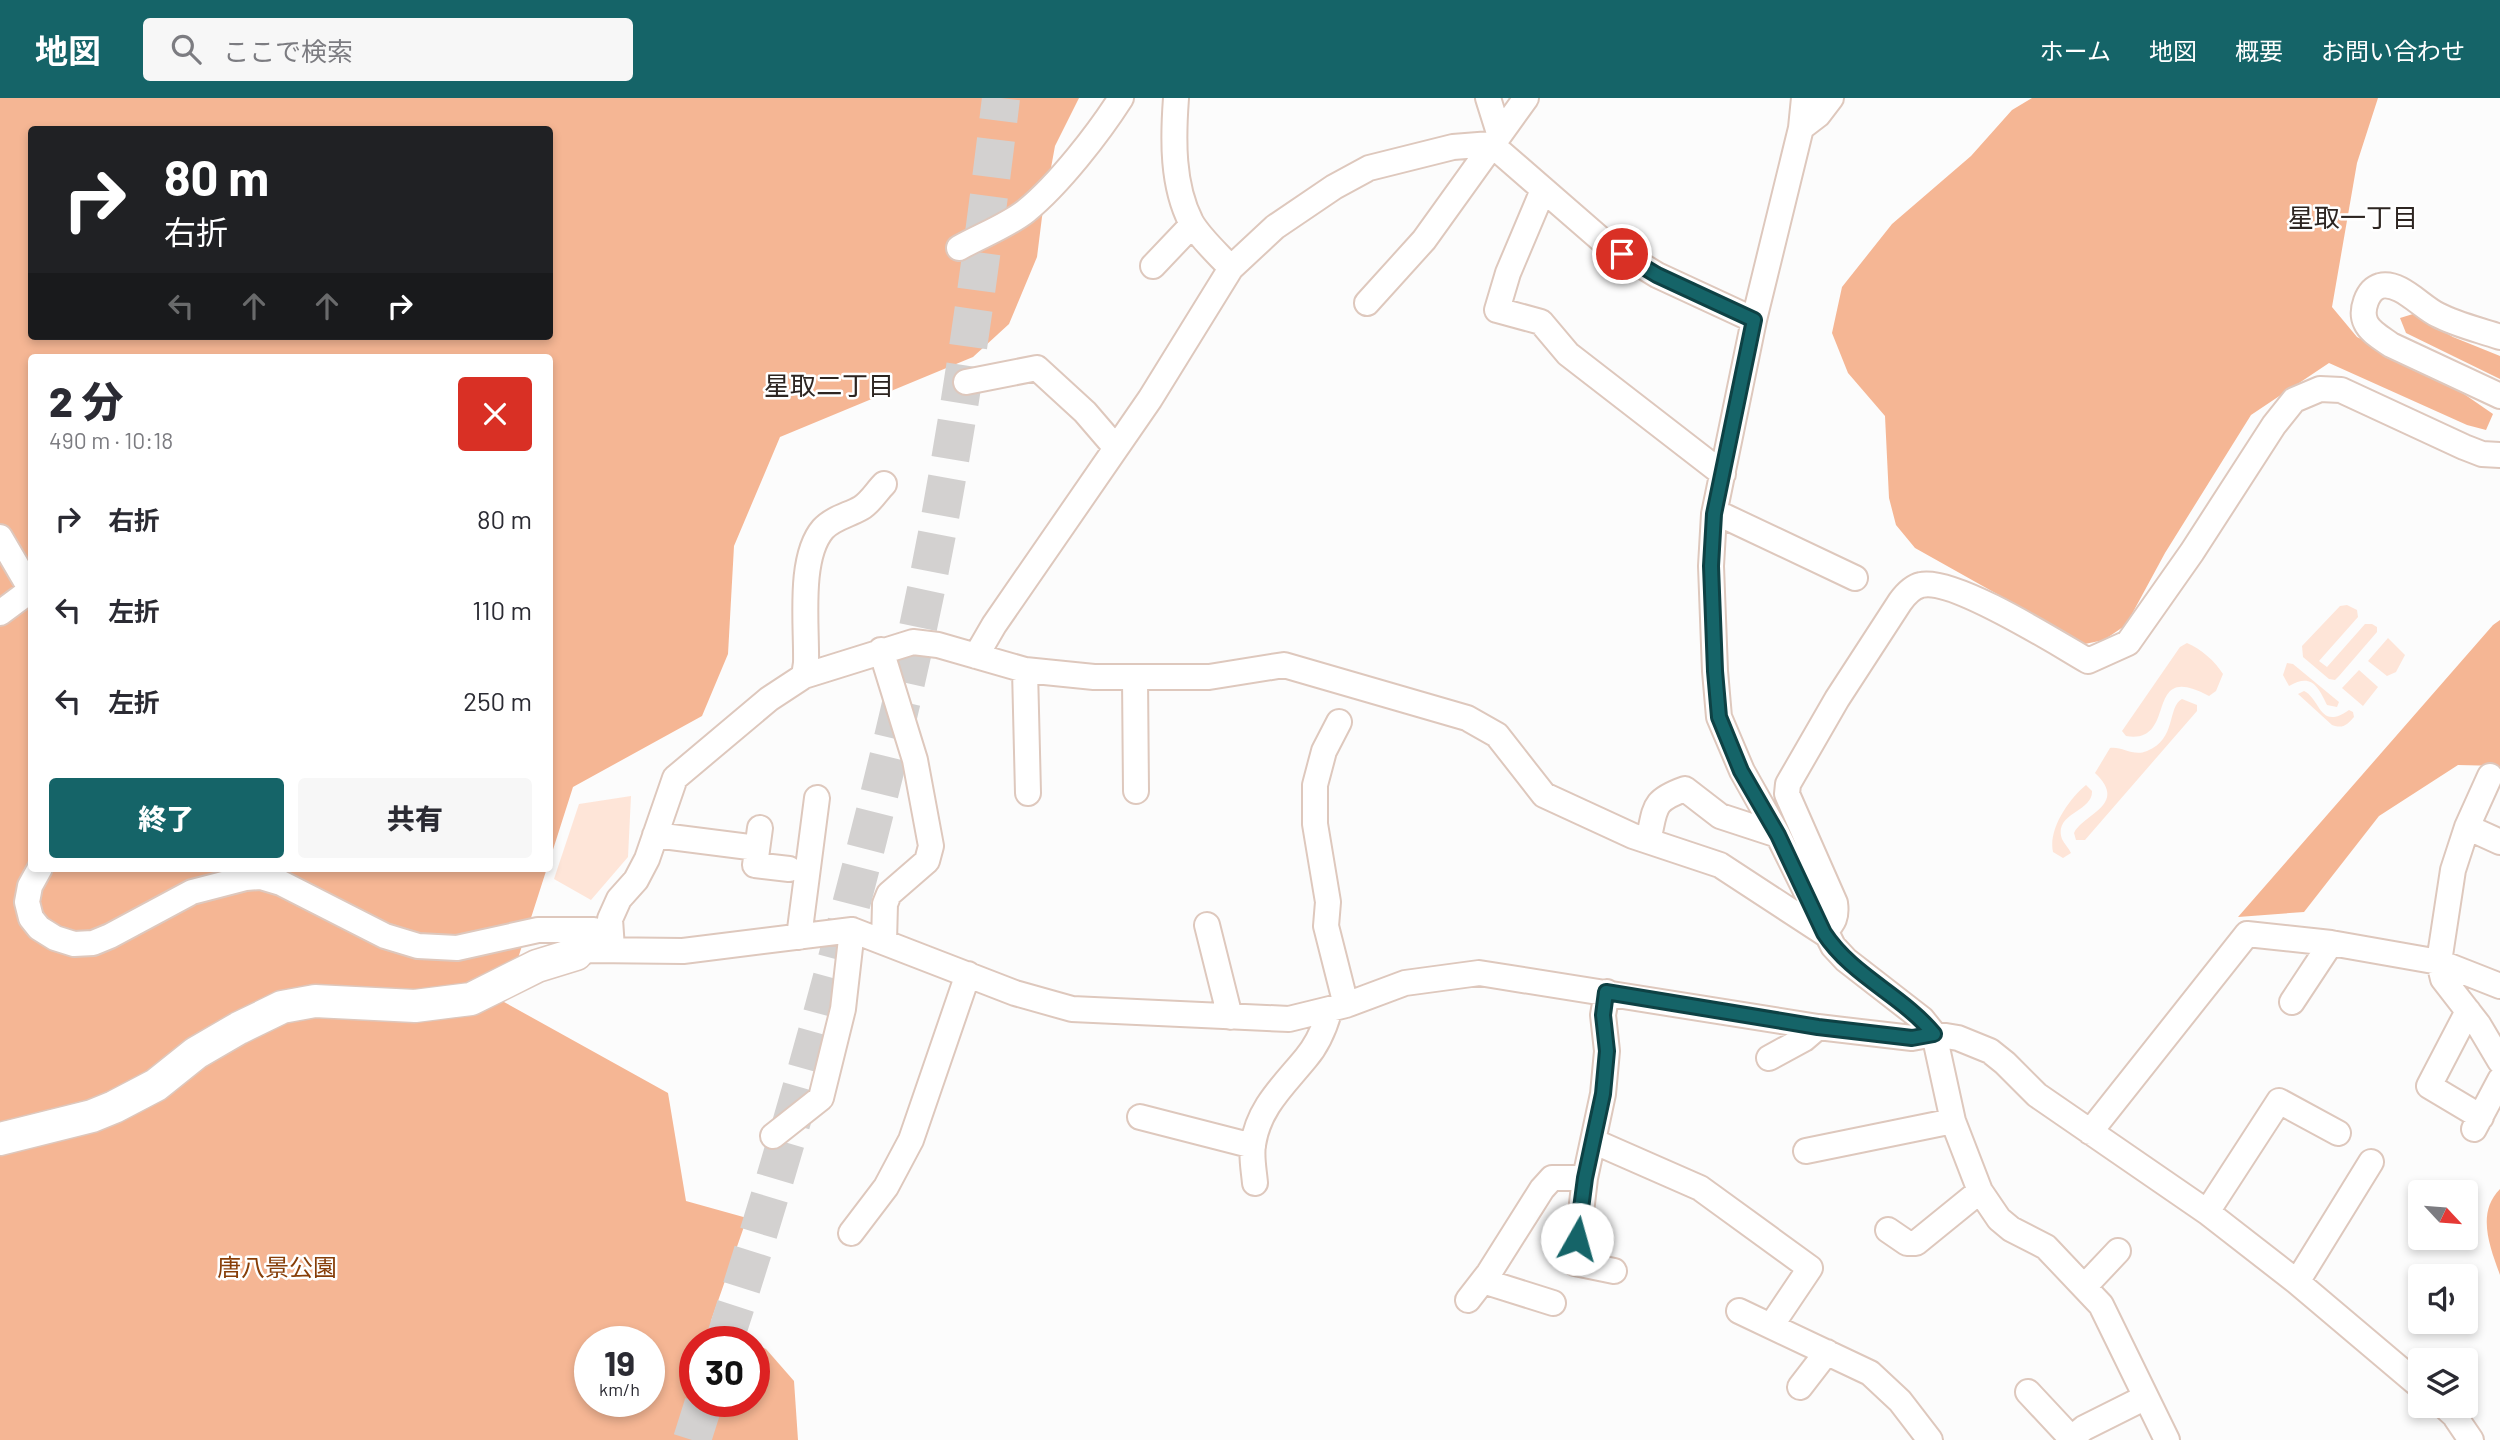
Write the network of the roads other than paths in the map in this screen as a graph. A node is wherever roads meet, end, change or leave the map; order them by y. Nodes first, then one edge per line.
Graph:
1 (1121, 98) edge
2 (1176, 98) edge
3 (1488, 98) edge
4 (1526, 98) edge
5 (1804, 98) edge
6 (1831, 98) edge
7 (1801, 128) junction
8 (1495, 138) junction
9 (1543, 190) junction
10 (1192, 225) junction
11 (959, 248) dead end
12 (1153, 266) dead end
13 (1231, 268) junction
14 (1367, 303) dead end
15 (1754, 320) junction
16 (2500, 337) edge
17 (966, 382) dead end
18 (2500, 396) edge
19 (1116, 447) junction
20 (2500, 455) edge
21 (1723, 474) junction
22 (884, 484) dead end
23 (1714, 514) junction
24 (0, 537) edge
25 (1856, 578) dead end
26 (28, 583) edge
27 (28, 593) edge
28 (0, 613) edge
29 (881, 650) junction
30 (976, 656) junction
31 (1026, 670) junction
32 (804, 676) junction
33 (1135, 678) junction
34 (1339, 722) dead end
35 (2490, 776) dead end
36 (1136, 791) dead end
37 (1028, 793) dead end
38 (817, 798) dead end
39 (2468, 827) junction
40 (654, 835) junction
41 (1778, 835) junction
42 (1648, 841) junction
43 (2500, 842) edge
44 (789, 869) dead end
45 (38, 872) edge
46 (1207, 925) dead end
47 (852, 930) junction
48 (1824, 933) junction
49 (799, 937) junction
50 (884, 942) junction
51 (2331, 943) junction
52 (612, 950) junction
53 (576, 954) joint
54 (2439, 962) junction
55 (968, 974) junction
56 (2500, 986) edge
57 (1606, 992) junction
58 (2292, 1002) dead end
59 (1338, 1007) junction
60 (2468, 1011) junction
61 (1230, 1017) junction
62 (1818, 1027) junction
63 (1934, 1034) junction
64 (1769, 1058) dead end
65 (2500, 1061) edge
66 (2500, 1080) edge
67 (1140, 1117) dead end
68 (1953, 1121) junction
69 (2090, 1132) junction
70 (2338, 1133) dead end
71 (773, 1136) dead end
72 (0, 1139) edge
73 (1593, 1141) junction
74 (1253, 1146) junction
75 (1807, 1151) dead end
76 (2371, 1161) dead end
77 (1585, 1178) junction
78 (1255, 1183) dead end
79 (1980, 1191) junction
80 (2207, 1212) junction
81 (1888, 1230) dead end
82 (851, 1233) dead end
83 (2118, 1251) dead end
84 (1614, 1271) dead end
85 (2297, 1282) junction
86 (2085, 1286) junction
87 (1553, 1303) dead end
88 (1739, 1311) dead end
89 (1771, 1326) junction
90 (1828, 1352) junction
91 (2408, 1376) edge
92 (1800, 1387) dead end
93 (2028, 1392) dead end
94 (2146, 1397) junction
95 (2456, 1418) edge
96 (2070, 1439) edge
97 (1930, 1440) edge
98 (2167, 1440) edge
99 (2471, 1440) edge

1 - 11 street
2 - 10 street
3 - 8 street
4 - 8 street
5 - 7 street
6 - 7 street
7 - 15 street
8 - 9 street
8 - 13 street
8 - 14 street
9 - 15 street
9 - 21 street
10 - 12 street
10 - 13 street
13 - 19 street
15 - 21 street
16 - 18 street
17 - 19 street
19 - 30 street
20 - 48 street
21 - 23 street
22 - 32 street
23 - 25 street
23 - 41 street
24 - 26 street
27 - 28 street
29 - 30 street
29 - 32 street
29 - 50 street
30 - 31 street
31 - 33 street
31 - 37 street
32 - 40 street
33 - 36 street
33 - 42 street
34 - 59 street
35 - 39 street
38 - 49 street
39 - 43 street
39 - 54 street
40 - 44 street
40 - 52 street
41 - 42 street
41 - 48 street
42 - 48 street
45 - 52 street
46 - 61 street
47 - 49 street
47 - 50 street
47 - 71 street
48 - 63 street
49 - 52 street
50 - 55 street
51 - 54 street
51 - 58 street
51 - 69 street
52 - 53 street
53 - 72 street
54 - 56 street
54 - 60 street
55 - 61 street
55 - 82 street
57 - 59 street
57 - 62 street
57 - 73 street
59 - 61 street
59 - 74 street
60 - 65 street
60 - 66 street
62 - 63 street
62 - 64 street
63 - 68 street
63 - 69 street
67 - 74 street
68 - 75 street
68 - 79 street
69 - 80 street
70 - 80 street
73 - 77 street
73 - 89 street
74 - 78 street
76 - 85 street
77 - 84 street
77 - 87 street
79 - 81 street
79 - 86 street
80 - 85 street
83 - 86 street
85 - 91 street
86 - 94 street
88 - 89 street
89 - 90 street
90 - 92 street
90 - 97 street
93 - 96 street
94 - 96 street
94 - 98 street
95 - 99 street

